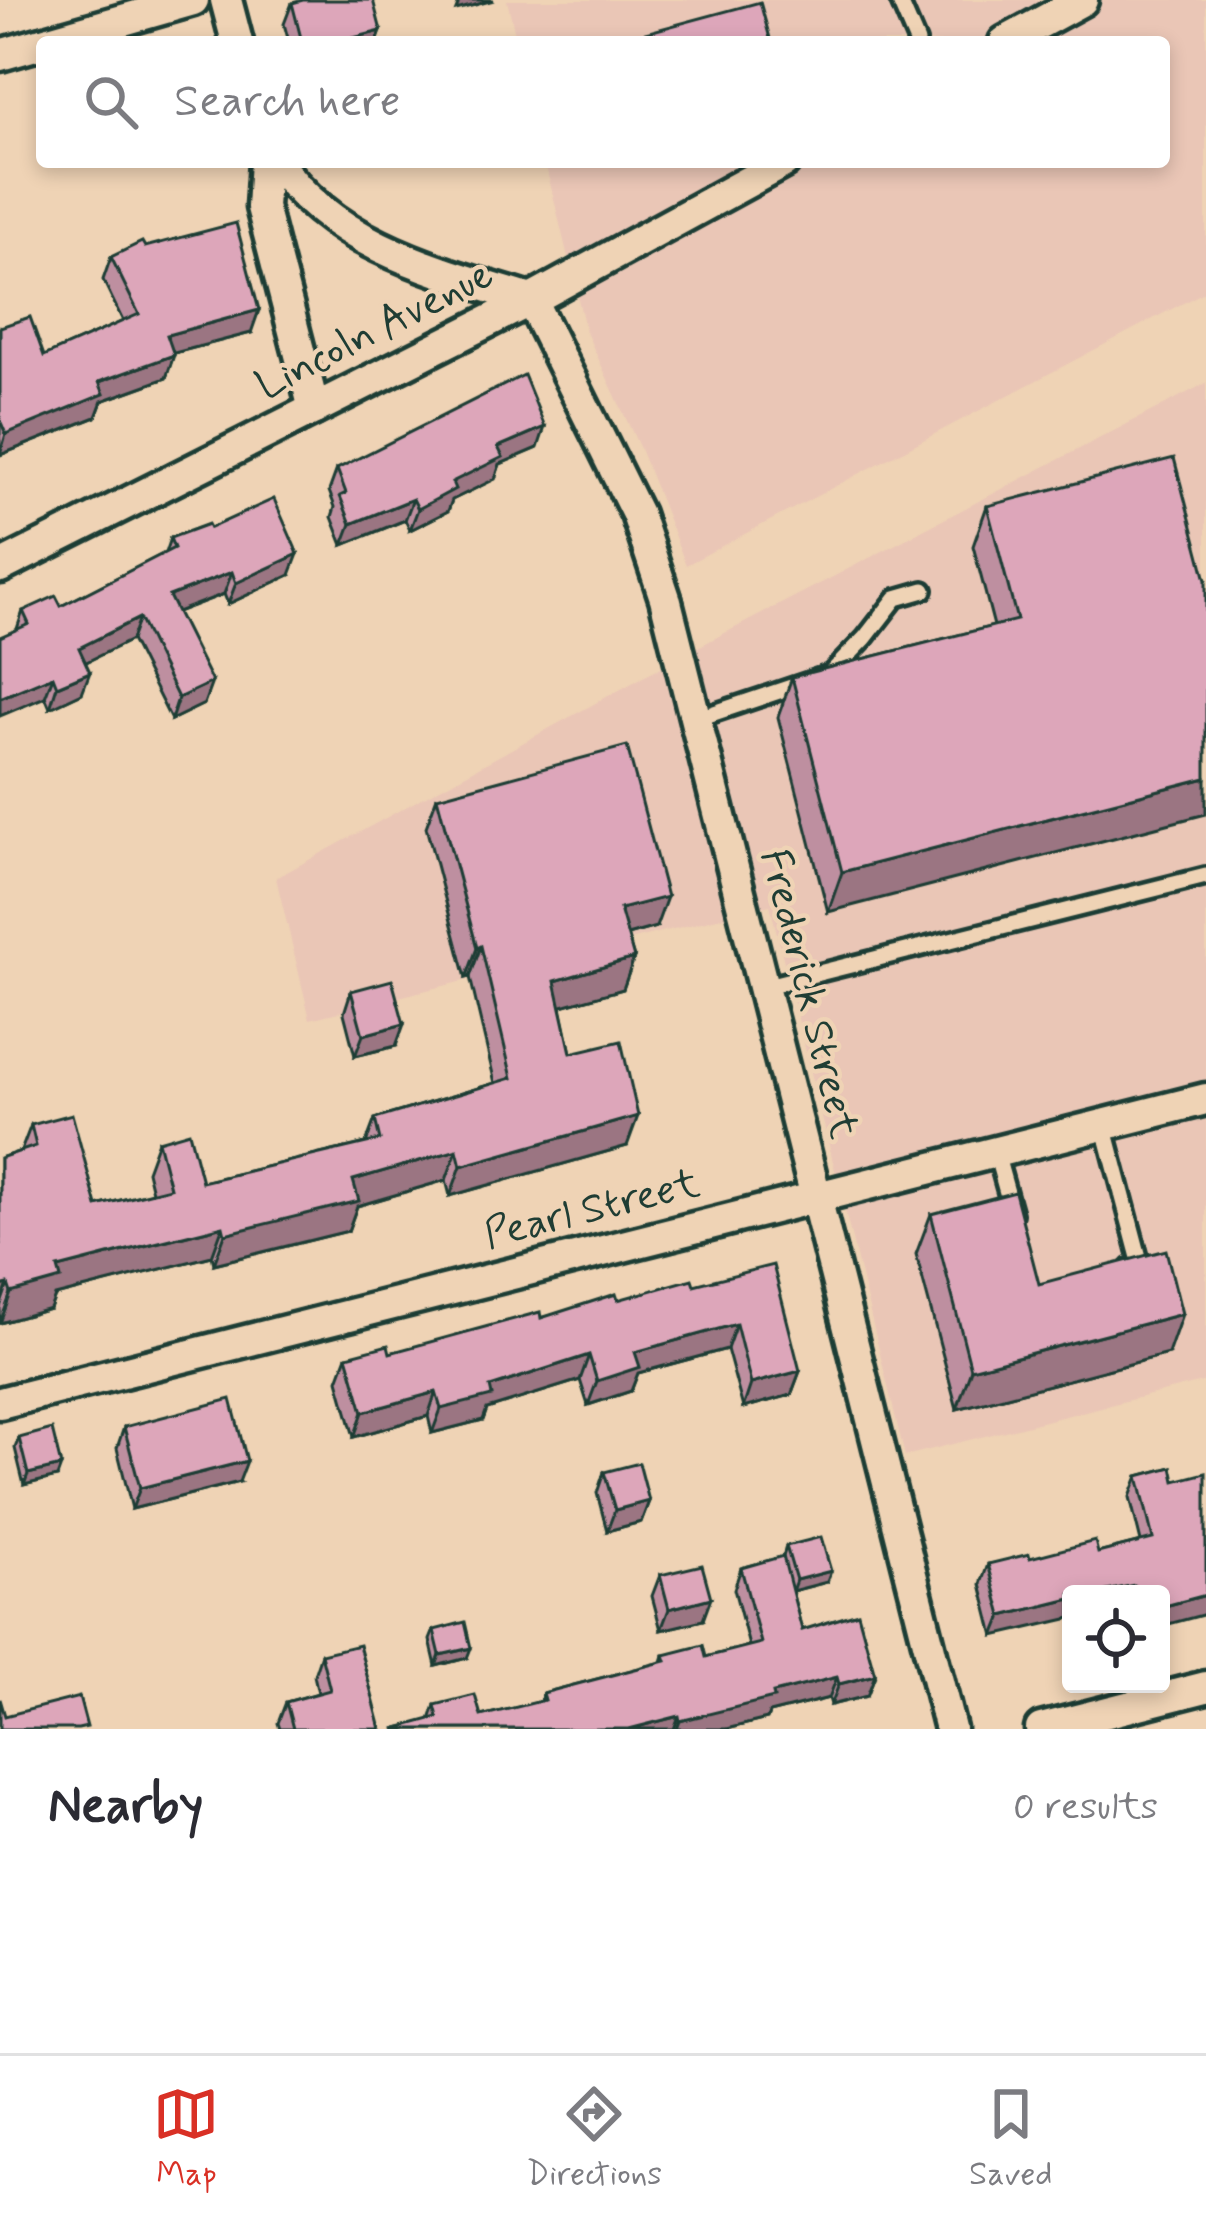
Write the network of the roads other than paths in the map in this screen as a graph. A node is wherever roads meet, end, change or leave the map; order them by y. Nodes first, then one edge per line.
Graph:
1 (193, 0) edge
2 (226, 0) edge
3 (899, 0) edge
4 (1082, 0) edge
5 (68, 36) edge
6 (235, 36) edge
7 (914, 36) edge
8 (1016, 36) edge
9 (36, 45) edge
10 (0, 56) edge
11 (265, 168) edge
12 (283, 168) edge
13 (773, 168) edge
14 (531, 299) junction
15 (314, 410) junction
16 (0, 567) edge
17 (924, 590) dead end
18 (696, 719) junction
19 (1206, 876) edge
20 (763, 987) junction
21 (1206, 1099) edge
22 (1104, 1125) junction
23 (996, 1153) junction
24 (816, 1196) junction
25 (1017, 1229) edge
26 (1120, 1270) edge
27 (0, 1403) edge
28 (1206, 1687) edge
29 (950, 1729) edge
30 (1041, 1729) edge

1 - 5 street
2 - 6 street
3 - 7 lane
4 - 8 street
9 - 10 street
11 - 15 street
12 - 14 street
13 - 14 street, Lincoln Avenue
14 - 15 street, Lincoln Avenue
14 - 18 street, Frederick Street
15 - 16 street, Lincoln Avenue
17 - 18 lane
18 - 20 street, Frederick Street
19 - 20 lane
20 - 24 street, Frederick Street
21 - 22 street, Pearl Street
22 - 23 street, Pearl Street
22 - 26 lane
23 - 24 street, Pearl Street
23 - 25 lane
24 - 27 street, Pearl Street
24 - 29 street, Frederick Street
28 - 30 street

